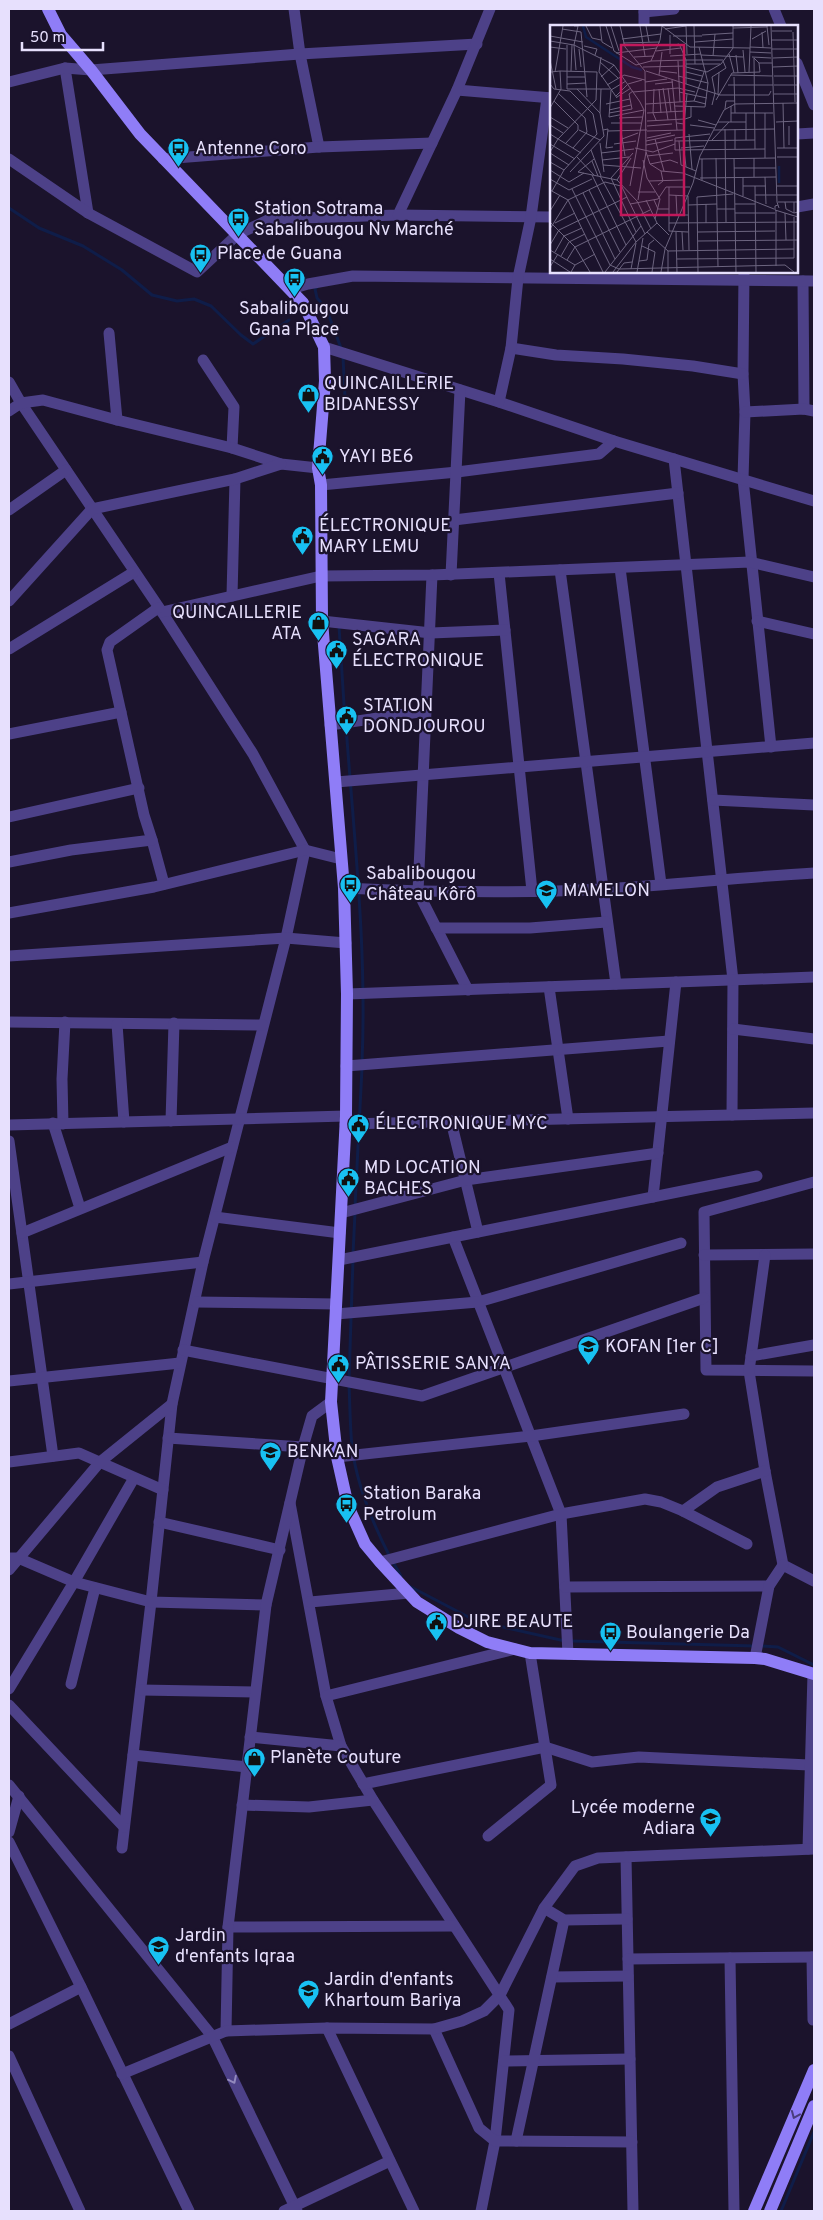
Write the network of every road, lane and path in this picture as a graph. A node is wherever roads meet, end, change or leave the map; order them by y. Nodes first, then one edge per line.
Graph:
1 (48, 9) edge
2 (294, 9) edge
3 (490, 9) edge
4 (674, 9) edge
5 (774, 9) edge
6 (644, 10) edge
7 (644, 25) edge
8 (782, 25) edge
9 (478, 44) junction
10 (300, 54) junction
11 (798, 65) edge
12 (65, 68) junction
13 (91, 70) junction
14 (9, 82) edge
15 (457, 90) junction
16 (550, 98) edge
17 (814, 105) edge
18 (814, 133) edge
19 (798, 134) edge
20 (432, 143) junction
21 (318, 147) junction
22 (9, 159) edge
23 (163, 159) junction
24 (814, 204) edge
25 (798, 207) edge
26 (88, 213) junction
27 (398, 215) junction
28 (531, 217) junction
29 (550, 217) edge
30 (238, 234) junction
31 (743, 276) edge
32 (518, 278) junction
33 (809, 281) edge
34 (291, 290) junction
35 (108, 333) dead end
36 (324, 347) junction
37 (511, 348) junction
38 (203, 360) dead end
39 (743, 374) junction
40 (9, 382) edge
41 (460, 390) junction
42 (499, 402) junction
43 (21, 403) junction
44 (809, 410) edge
45 (9, 411) edge
46 (745, 412) junction
47 (117, 420) junction
48 (614, 442) junction
49 (232, 448) junction
50 (674, 459) junction
51 (281, 464) junction
52 (318, 468) junction
53 (66, 470) junction
54 (457, 472) junction
55 (235, 479) junction
56 (743, 479) junction
57 (321, 485) junction
58 (678, 493) junction
59 (814, 501) edge
60 (92, 509) junction
61 (9, 510) edge
62 (454, 520) junction
63 (750, 562) junction
64 (686, 565) junction
65 (620, 568) junction
66 (560, 570) junction
67 (134, 572) junction
68 (499, 572) junction
69 (451, 574) junction
70 (432, 575) junction
71 (321, 576) junction
72 (814, 577) edge
73 (232, 596) junction
74 (9, 601) edge
75 (160, 610) junction
76 (322, 621) junction
77 (757, 621) junction
78 (505, 630) junction
79 (431, 633) junction
80 (814, 634) edge
81 (9, 649) edge
82 (426, 711) junction
83 (121, 712) junction
84 (330, 725) junction
85 (9, 734) edge
86 (814, 743) edge
87 (771, 747) junction
88 (707, 752) junction
89 (645, 757) junction
90 (585, 762) junction
91 (519, 767) junction
92 (423, 775) junction
93 (336, 782) junction
94 (139, 788) junction
95 (712, 800) junction
96 (814, 805) edge
97 (9, 818) edge
98 (152, 840) junction
99 (305, 850) junction
100 (341, 859) junction
101 (9, 862) edge
102 (814, 873) edge
103 (721, 878) junction
104 (164, 884) junction
105 (662, 884) junction
106 (344, 888) junction
107 (602, 889) junction
108 (532, 891) junction
109 (418, 892) junction
110 (9, 913) edge
111 (606, 922) junction
112 (436, 928) junction
113 (286, 938) junction
114 (346, 943) junction
115 (9, 956) edge
116 (814, 977) edge
117 (733, 980) junction
118 (676, 982) junction
119 (616, 984) junction
120 (549, 987) junction
121 (468, 990) junction
122 (347, 994) junction
123 (9, 1022) edge
124 (65, 1022) junction
125 (174, 1023) junction
126 (117, 1024) junction
127 (263, 1025) junction
128 (732, 1029) junction
129 (814, 1039) edge
130 (669, 1041) junction
131 (558, 1049) junction
132 (346, 1066) junction
133 (814, 1113) edge
134 (732, 1115) junction
135 (661, 1117) junction
136 (238, 1119) junction
137 (568, 1119) junction
138 (171, 1120) junction
139 (346, 1120) junction
140 (451, 1121) junction
141 (124, 1122) junction
142 (58, 1124) junction
143 (9, 1125) edge
144 (9, 1140) edge
145 (232, 1147) junction
146 (658, 1152) junction
147 (757, 1176) dead end
148 (466, 1180) junction
149 (814, 1182) edge
150 (653, 1197) junction
151 (80, 1208) junction
152 (341, 1213) junction
153 (215, 1217) junction
154 (478, 1232) junction
155 (22, 1233) junction
156 (340, 1233) junction
157 (453, 1237) junction
158 (681, 1243) dead end
159 (814, 1254) edge
160 (704, 1255) junction
161 (765, 1255) junction
162 (338, 1260) junction
163 (203, 1262) junction
164 (29, 1282) junction
165 (9, 1284) edge
166 (704, 1298) junction
167 (196, 1302) junction
168 (478, 1302) junction
169 (336, 1310) junction
170 (814, 1345) edge
171 (183, 1350) junction
172 (751, 1356) junction
173 (180, 1363) junction
174 (503, 1367) junction
175 (749, 1371) junction
176 (814, 1371) edge
177 (42, 1377) junction
178 (333, 1379) junction
179 (9, 1381) edge
180 (331, 1402) junction
181 (172, 1404) junction
182 (684, 1414) dead end
183 (531, 1436) junction
184 (168, 1438) junction
185 (302, 1447) junction
186 (53, 1456) junction
187 (337, 1457) junction
188 (9, 1462) edge
189 (100, 1462) junction
190 (765, 1471) junction
191 (134, 1478) junction
192 (162, 1490) junction
193 (290, 1503) junction
194 (683, 1511) junction
195 (562, 1514) junction
196 (159, 1522) junction
197 (747, 1544) dead end
198 (280, 1550) junction
199 (13, 1558) edge
200 (380, 1562) junction
201 (783, 1566) junction
202 (9, 1570) edge
203 (74, 1582) junction
204 (814, 1582) edge
205 (769, 1586) junction
206 (565, 1587) junction
207 (95, 1588) junction
208 (409, 1594) junction
209 (151, 1602) junction
210 (310, 1602) junction
211 (266, 1605) junction
212 (515, 1649) junction
213 (530, 1653) junction
214 (568, 1654) junction
215 (755, 1658) junction
216 (814, 1674) edge
217 (71, 1684) dead end
218 (9, 1689) edge
219 (141, 1690) junction
220 (255, 1692) junction
221 (326, 1696) junction
222 (9, 1705) edge
223 (250, 1737) junction
224 (341, 1746) junction
225 (545, 1747) junction
226 (133, 1755) junction
227 (809, 1765) junction
228 (247, 1766) junction
229 (812, 1779) edge
230 (363, 1784) junction
231 (9, 1785) edge
232 (18, 1796) junction
233 (373, 1800) junction
234 (242, 1805) junction
235 (124, 1827) junction
236 (9, 1832) edge
237 (488, 1836) dead end
238 (9, 1842) edge
239 (122, 1848) dead end
240 (811, 1849) edge
241 (626, 1857) junction
242 (544, 1908) junction
243 (564, 1920) junction
244 (628, 1920) junction
245 (454, 1926) junction
246 (228, 1927) junction
247 (813, 1957) edge
248 (730, 1958) junction
249 (628, 1959) junction
250 (628, 1976) junction
251 (552, 1977) junction
252 (81, 1987) junction
253 (500, 1995) junction
254 (813, 2020) dead end
255 (9, 2024) edge
256 (328, 2028) junction
257 (434, 2029) junction
258 (226, 2031) junction
259 (212, 2036) junction
260 (9, 2056) edge
261 (630, 2059) junction
262 (504, 2061) junction
263 (534, 2061) junction
264 (814, 2070) edge
265 (122, 2074) junction
266 (810, 2088) edge
267 (814, 2106) edge
268 (495, 2141) junction
269 (516, 2142) junction
270 (632, 2142) junction
271 (390, 2161) junction
272 (292, 2210) edge
273 (80, 2211) edge
274 (189, 2211) edge
275 (414, 2211) edge
276 (481, 2211) edge
277 (633, 2211) edge
278 (734, 2211) edge
279 (754, 2211) edge
280 (770, 2211) edge

1 - 13 main road
2 - 10 street
3 - 9 street
4 - 6 street
5 - 8 street
6 - 7 street
9 - 10 street
9 - 15 street
10 - 13 street
10 - 21 street
11 - 17 street
12 - 13 street
12 - 14 street
12 - 26 street
13 - 23 main road
15 - 16 street
15 - 20 street
16 - 28 street
18 - 19 street
20 - 21 street
20 - 27 street
21 - 23 street
22 - 26 street
23 - 30 main road
24 - 25 street
26 - 30 street
27 - 28 street
27 - 30 street
28 - 29 street
28 - 32 street
30 - 34 main road
31 - 32 street
31 - 33 street
31 - 39 street
32 - 34 street
32 - 37 street
33 - 44 street
34 - 36 main road
35 - 47 street
36 - 41 street
36 - 52 main road
37 - 39 street
37 - 42 street
38 - 49 street
39 - 46 street
40 - 43 street
41 - 42 street
41 - 54 street
42 - 48 street
43 - 45 street
43 - 47 street
43 - 53 street
44 - 46 street
46 - 56 street
47 - 49 street
48 - 50 street
48 - 54 street
49 - 51 street
50 - 56 street
50 - 58 street
51 - 52 street
51 - 55 street
52 - 57 main road
53 - 60 street
53 - 61 street
54 - 57 street
54 - 62 street
55 - 60 street
55 - 73 street
56 - 59 street
56 - 63 street
57 - 71 main road
58 - 62 street
58 - 64 street
60 - 67 street
60 - 74 street
62 - 69 street
63 - 64 street
63 - 72 street
63 - 77 street
64 - 65 street
64 - 88 street
65 - 66 street
65 - 89 street
66 - 68 street
66 - 90 street
67 - 75 street
67 - 81 street
68 - 69 street
68 - 78 street
69 - 70 street
70 - 71 street
70 - 79 street
71 - 73 street
71 - 76 main road
73 - 75 street
75 - 83 street
75 - 99 street
76 - 79 street
76 - 84 main road
77 - 80 street
77 - 87 street
78 - 79 street
78 - 91 street
79 - 82 street
82 - 84 street
82 - 92 street
83 - 85 street
83 - 94 street
84 - 93 main road
86 - 87 street
87 - 88 street
88 - 89 street
88 - 95 street
89 - 90 street
89 - 105 street
90 - 91 street
90 - 107 street
91 - 92 street
91 - 108 street
92 - 93 street
92 - 109 street
93 - 100 main road
94 - 97 street
94 - 98 street
95 - 96 street
95 - 103 street
98 - 101 street
98 - 104 street
99 - 100 street
99 - 104 street
99 - 113 street
100 - 106 main road
102 - 103 street
103 - 105 street
103 - 117 street
104 - 110 street
105 - 107 street
106 - 109 street
106 - 114 main road
107 - 108 street
107 - 111 street
108 - 109 street
109 - 112 street
111 - 112 street
111 - 119 street
112 - 121 street
113 - 114 street
113 - 115 street
113 - 127 street
114 - 122 main road
116 - 117 street
117 - 118 street
117 - 128 street
118 - 119 street
118 - 130 street
119 - 120 street
120 - 121 street
120 - 131 street
121 - 122 street
122 - 132 main road
123 - 124 street
124 - 126 street
124 - 142 street
125 - 126 street
125 - 127 street
125 - 138 street
126 - 141 street
127 - 136 street
128 - 129 street
128 - 134 street
130 - 131 street
130 - 135 street
131 - 132 street
131 - 137 street
132 - 139 main road
133 - 134 street
134 - 135 street
135 - 137 street
135 - 146 street
136 - 138 street
136 - 139 street
136 - 145 street
137 - 140 street
138 - 141 street
139 - 140 street
139 - 152 main road
140 - 148 street
141 - 142 street
142 - 143 street
142 - 151 street
144 - 155 street
145 - 151 street
145 - 153 street
146 - 148 street
146 - 150 street
147 - 150 street
148 - 152 street
148 - 154 street
149 - 160 street
150 - 154 street
151 - 155 street
152 - 156 main road
153 - 156 street
153 - 163 street
154 - 157 street
155 - 164 street
156 - 162 main road
157 - 162 street
157 - 168 street
158 - 168 street
159 - 161 street
160 - 161 street
160 - 166 street
161 - 172 street
162 - 169 main road
163 - 164 street
163 - 167 street
164 - 165 street
164 - 177 street
166 - 174 street
166 - 175 street
167 - 169 street
167 - 171 street
168 - 169 street
168 - 174 street
169 - 178 main road
170 - 172 street
171 - 173 street
171 - 178 street
172 - 175 street
173 - 177 street
173 - 181 street
174 - 178 street
174 - 183 street
175 - 176 street
175 - 190 street
177 - 179 street
177 - 186 street
178 - 180 main road
180 - 185 street
180 - 187 main road
181 - 184 street
181 - 189 street
182 - 183 street
183 - 187 street
183 - 195 street
184 - 185 street
184 - 192 street
185 - 193 street
186 - 188 street
186 - 189 street
187 - 200 main road
189 - 191 street
189 - 199 street
190 - 194 street
190 - 201 street
191 - 192 street
191 - 203 street
192 - 196 street
193 - 198 street
193 - 210 street
194 - 195 street
194 - 197 street
195 - 200 street
195 - 206 street
196 - 198 street
196 - 209 street
198 - 211 street
199 - 202 street
199 - 203 street
200 - 208 main road
201 - 204 street
201 - 205 street
203 - 207 street
203 - 218 street
205 - 206 street
205 - 215 street
206 - 214 street
207 - 209 street
207 - 217 street
208 - 210 street
208 - 212 main road
209 - 211 street
209 - 219 street
210 - 221 street
211 - 220 street
212 - 213 main road
212 - 221 street
213 - 214 main road
213 - 225 street
214 - 215 main road
215 - 216 main road
216 - 227 street
219 - 220 street
219 - 226 street
220 - 223 street
221 - 224 street
222 - 235 street
223 - 224 street
223 - 228 street
224 - 230 street
225 - 227 street
225 - 230 street
225 - 237 street
226 - 228 street
226 - 235 street
227 - 229 street
228 - 234 street
229 - 240 street
230 - 233 street
231 - 232 street
232 - 236 street
232 - 259 street
233 - 234 street
233 - 245 street
234 - 246 street
235 - 239 street
238 - 252 street
240 - 241 street
241 - 242 street
241 - 244 street
242 - 243 street
242 - 253 street
243 - 244 street
243 - 251 street
244 - 249 street
245 - 246 street
245 - 253 street
246 - 258 street
247 - 248 street
247 - 254 street
248 - 249 street
248 - 278 street
249 - 250 street
250 - 251 street
250 - 261 street
251 - 263 street
252 - 255 street
252 - 265 street
253 - 257 street
253 - 262 street
256 - 257 street
256 - 258 street
256 - 271 street
257 - 268 street
258 - 259 street
259 - 265 street
259 -> 272 street
260 - 273 street
261 - 263 street
261 - 270 street
262 - 263 street
262 - 268 street
263 - 269 street
264 - 266 main road
265 - 274 street
266 -> 279 main road
267 - 280 main road
268 - 269 street
268 - 276 street
269 - 270 street
270 - 277 street
271 - 272 street
271 - 275 street

